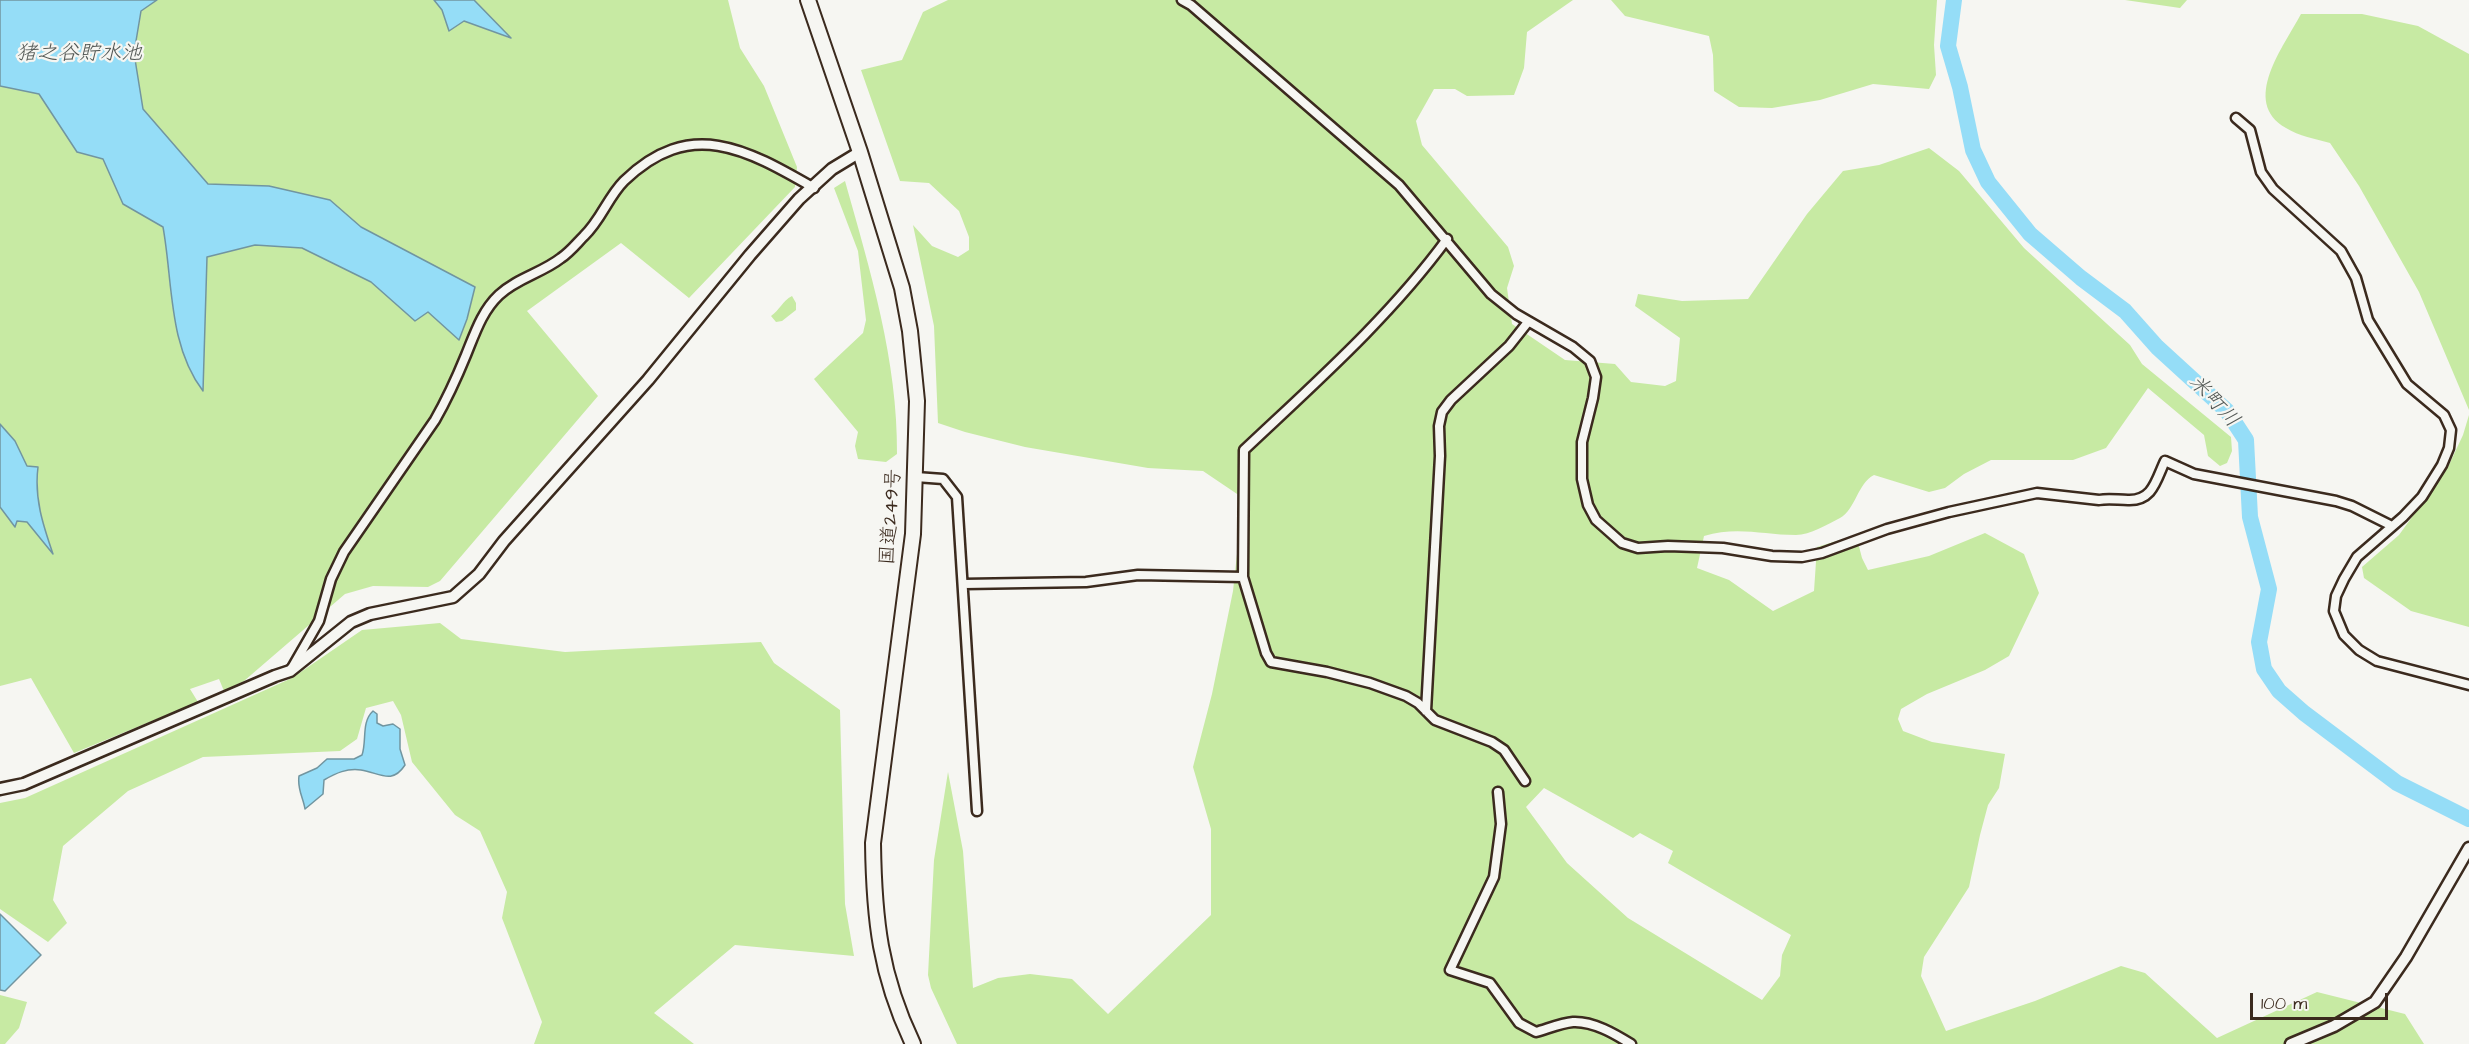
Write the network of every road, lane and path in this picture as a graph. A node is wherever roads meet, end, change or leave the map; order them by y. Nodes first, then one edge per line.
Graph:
1 (808, 0) edge
2 (1182, 0) edge
3 (2236, 118) dead end
4 (860, 152) junction
5 (814, 188) junction
6 (1447, 239) junction
7 (1528, 322) junction
8 (916, 477) junction
9 (2392, 526) junction
10 (1243, 577) junction
11 (964, 584) junction
12 (290, 671) junction
13 (2469, 685) edge
14 (1426, 711) junction
15 (1525, 782) dead end
16 (0, 789) edge
17 (1498, 792) dead end
18 (977, 811) dead end
19 (2469, 848) edge
20 (913, 1044) edge
21 (1631, 1044) edge
22 (2291, 1044) edge

1 - 4 highway, 国道249号
2 - 6 street
3 - 9 street
4 - 5 street
4 - 8 highway, 国道249号
5 - 12 street
5 - 12 street
6 - 7 street
6 - 10 street
7 - 9 street
7 - 14 street
8 - 11 street
8 - 20 highway, 国道249号
9 - 13 street
10 - 11 street
10 - 14 street
11 - 18 street
12 - 16 street
14 - 15 street
17 - 21 street
19 - 22 street

